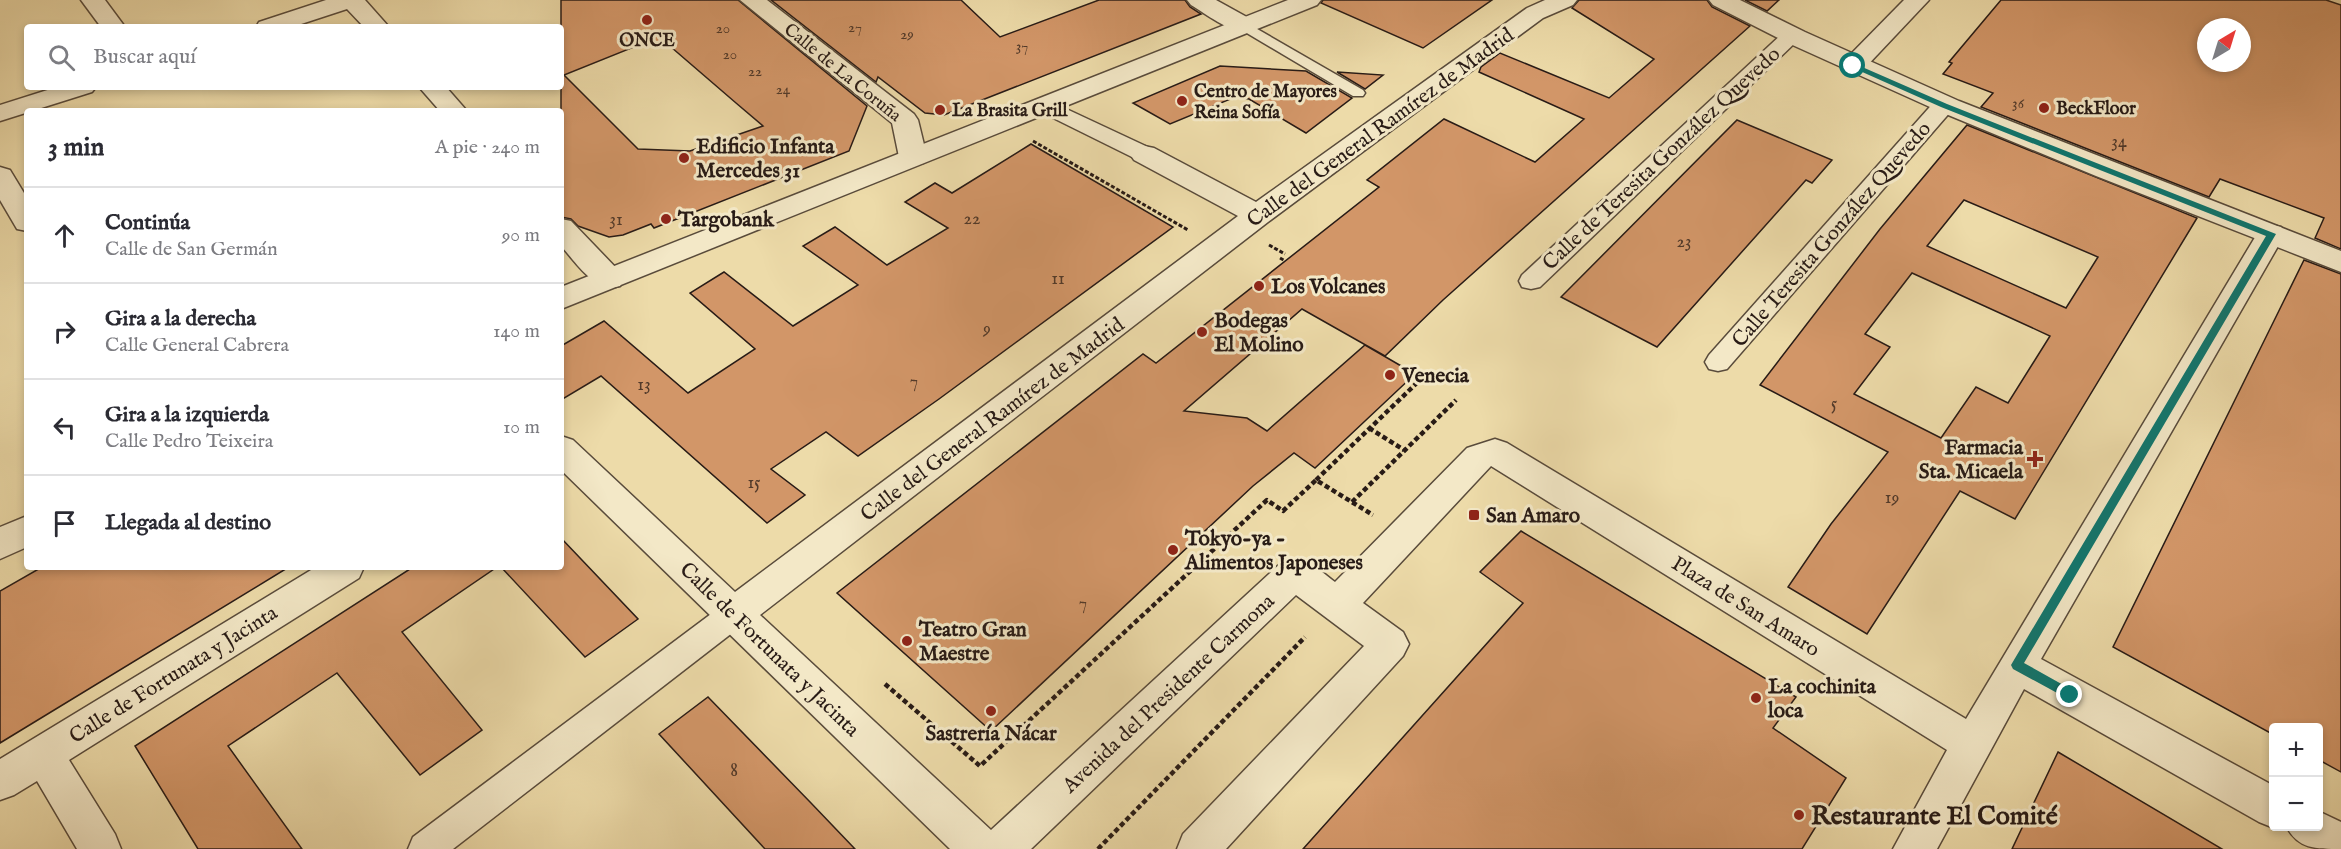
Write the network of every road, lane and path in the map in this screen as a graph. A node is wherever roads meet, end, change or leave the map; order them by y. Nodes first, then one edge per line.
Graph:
1 (93, 0) edge
2 (351, 0) edge
3 (752, 0) edge
4 (1199, 0) edge
5 (1308, 0) edge
6 (1565, 0) edge
7 (1721, 0) edge
8 (1917, 0) edge
9 (111, 24) edge
10 (277, 24) edge
11 (374, 24) edge
12 (1245, 26) junction
13 (1791, 36) junction
14 (1853, 66) junction
15 (73, 90) edge
16 (435, 90) edge
17 (1358, 93) dead end
18 (1045, 105) junction
19 (1944, 105) junction
20 (451, 108) edge
21 (0, 113) edge
22 (1028, 138) dead end
23 (1144, 154) joint
24 (913, 157) junction
25 (0, 176) edge
26 (1258, 215) junction
27 (24, 217) edge
28 (564, 231) edge
29 (2271, 234) junction
30 (1198, 235) dead end
31 (1280, 258) dead end
32 (1285, 261) dead end
33 (2341, 262) edge
34 (609, 279) junction
35 (1531, 281) dead end
36 (564, 298) edge
37 (1718, 362) dead end
38 (1422, 378) dead end
39 (1456, 400) dead end
40 (1369, 428) junction
41 (1404, 450) junction
42 (564, 452) edge
43 (1316, 480) junction
44 (1352, 502) junction
45 (1376, 517) dead end
46 (24, 532) edge
47 (0, 544) edge
48 (341, 570) edge
49 (1338, 604) junction
50 (734, 614) junction
51 (1305, 637) dead end
52 (2017, 665) junction
53 (885, 684) dead end
54 (1972, 744) junction
55 (43, 754) junction
56 (0, 781) edge
57 (2269, 805) edge
58 (2316, 831) edge
59 (2341, 845) edge
60 (100, 849) edge
61 (425, 849) edge
62 (980, 849) edge
63 (1001, 849) edge
64 (1098, 849) edge
65 (1198, 849) edge
66 (1914, 849) edge

1 - 9 street
2 - 10 street
2 - 11 street
3 - 24 street, Calle de La Coruña
4 - 12 street
5 - 12 street
6 - 26 street, Calle del General Ramírez de Madrid
7 - 13 street
8 - 14 street
12 - 17 lane
12 - 18 street
13 - 14 street
13 - 35 street, Calle de Teresita González Quevedo
14 - 19 street
15 - 21 street
16 - 20 street
18 - 23 street
18 - 24 street
19 - 29 street
19 - 37 street, Calle Teresita González Quevedo
22 - 30 path
23 - 26 street
24 - 34 street
25 - 27 street
26 - 50 street, Calle del General Ramírez de Madrid
28 - 34 street
29 - 33 street
29 - 52 street
31 - 32 path
34 - 36 street
38 - 40 path
39 - 41 path
40 - 41 path
40 - 43 path
41 - 44 path
42 - 50 street, Calle de Fortunata y Jacinta
43 - 44 path
43 - 53 path
44 - 45 path
46 - 47 street
48 - 55 street, Calle de Fortunata y Jacinta
49 - 54 street, Plaza de San Amaro
49 - 63 street, Avenida del Presidente Carmona
49 - 65 street, Avenida del Presidente Carmona
50 - 61 street, Calle del General Ramírez de Madrid
50 - 62 street, Calle de Fortunata y Jacinta
51 - 64 path
52 - 54 street
52 - 57 street
54 - 66 street
55 - 56 street, Calle de Fortunata y Jacinta
55 - 60 street
58 - 59 street

